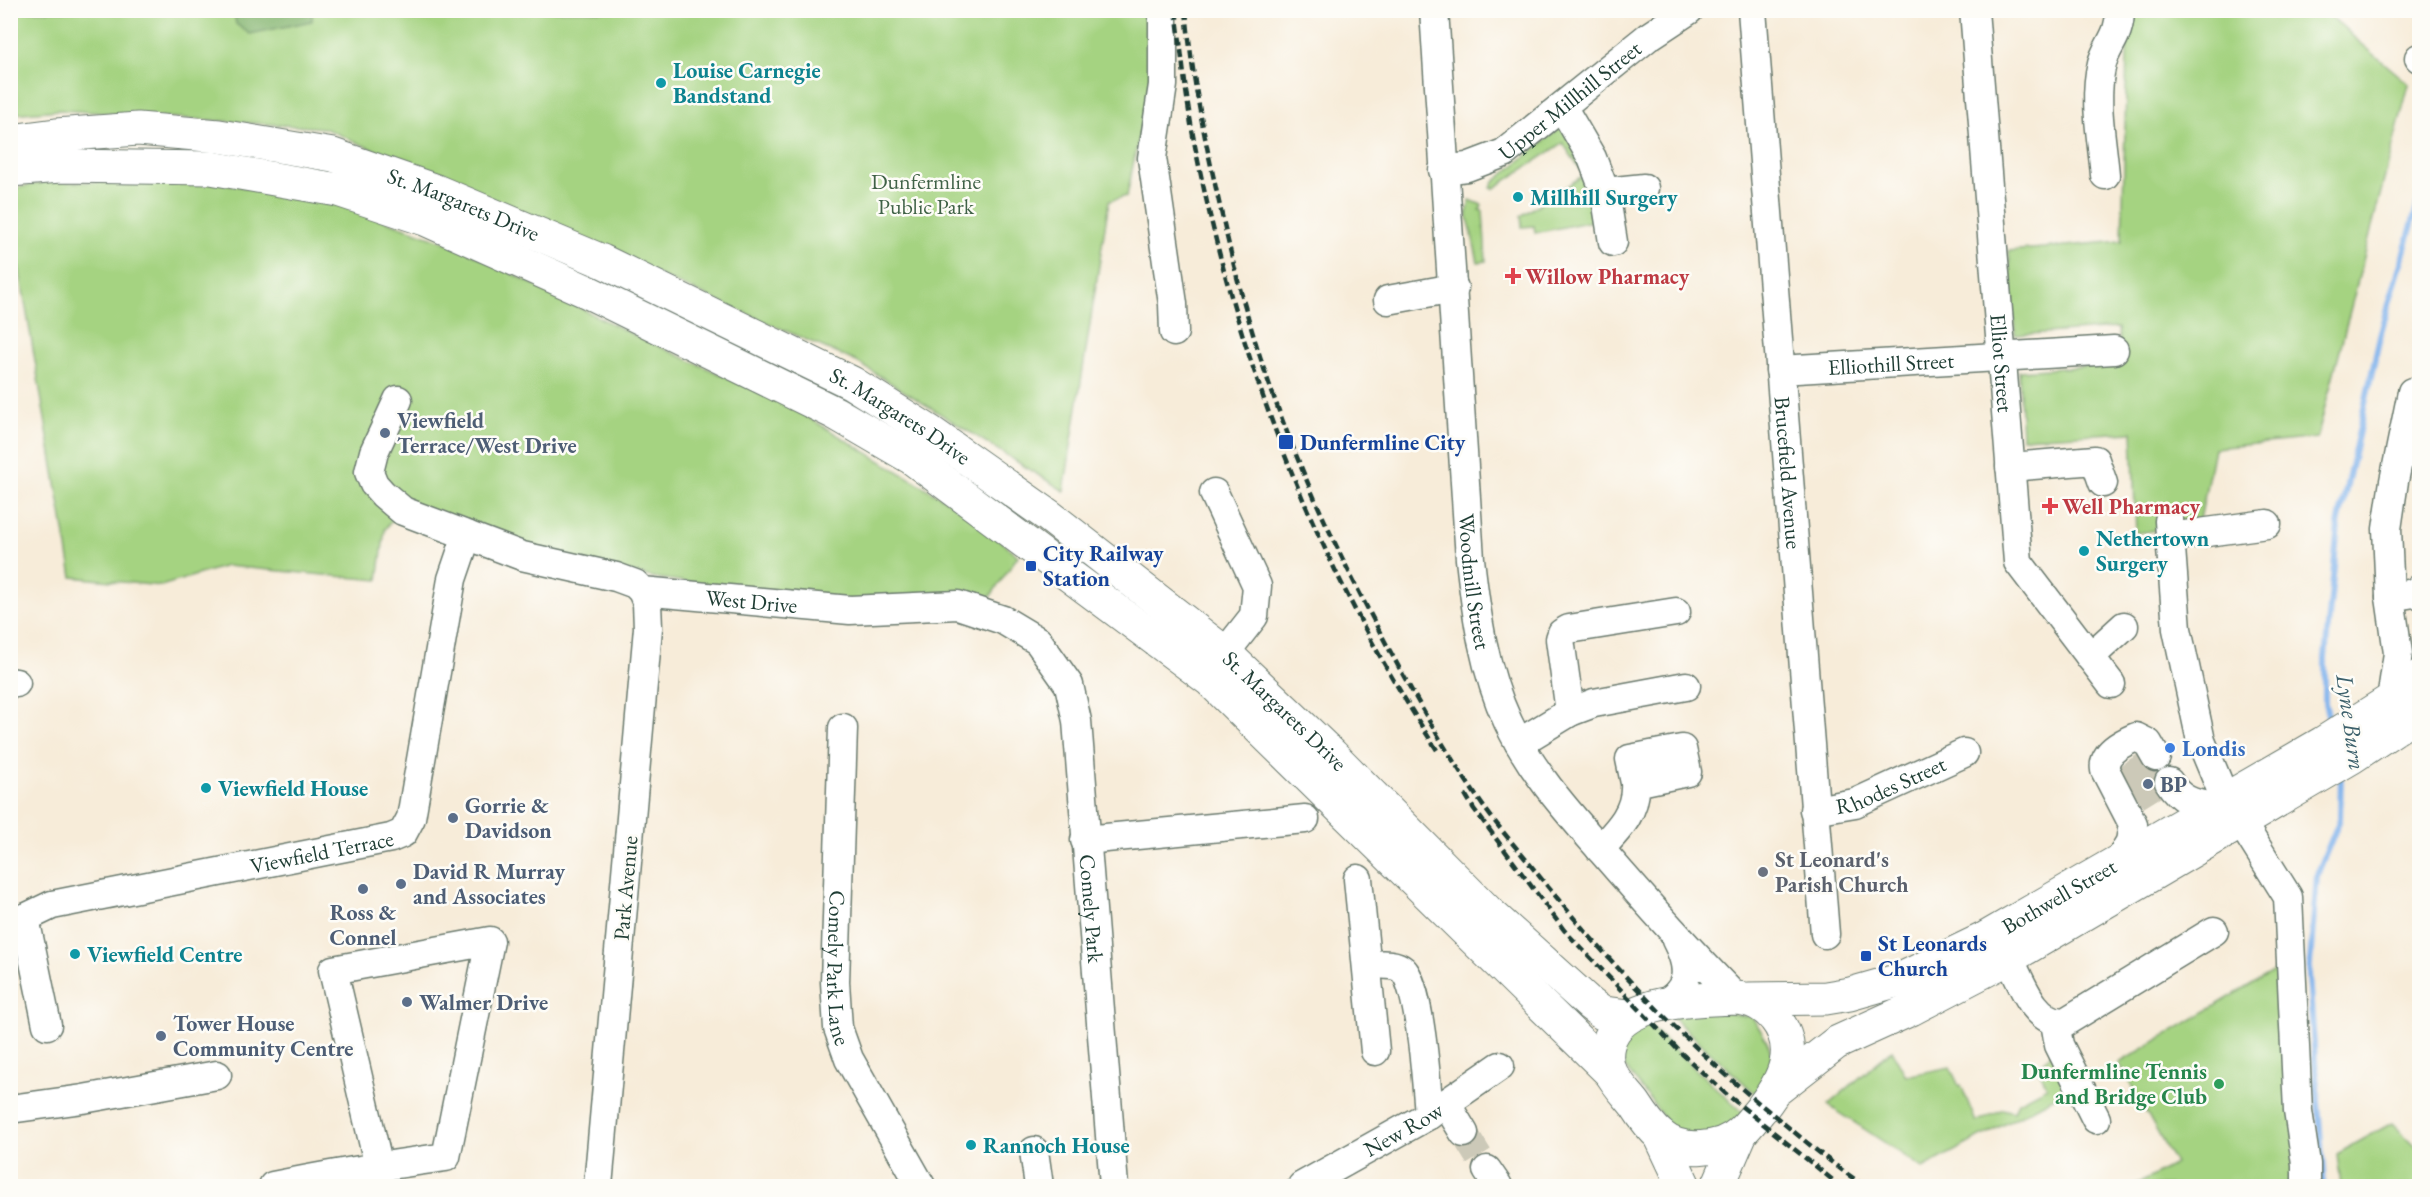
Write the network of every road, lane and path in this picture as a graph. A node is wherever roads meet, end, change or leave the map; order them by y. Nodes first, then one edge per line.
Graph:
1 (1163, 10) edge
2 (1434, 10) edge
3 (1689, 10) edge
4 (1752, 10) edge
5 (1974, 10) edge
6 (2120, 10) edge
7 (1563, 108) junction
8 (10, 141) edge
9 (10, 170) edge
10 (1443, 170) junction
11 (2105, 176) dead end
12 (1644, 188) dead end
13 (1605, 192) junction
14 (1613, 242) dead end
15 (1454, 288) junction
16 (1388, 300) dead end
17 (1174, 332) dead end
18 (2114, 350) dead end
19 (2001, 358) junction
20 (1780, 370) junction
21 (2420, 394) edge
22 (398, 400) dead end
23 (2010, 467) junction
24 (2103, 483) dead end
25 (1214, 493) dead end
26 (2267, 524) dead end
27 (467, 535) junction
28 (2420, 588) edge
29 (642, 591) junction
30 (2390, 597) junction
31 (1676, 612) dead end
32 (2124, 626) dead end
33 (1038, 641) joint
34 (1225, 653) junction
35 (2090, 657) junction
36 (2420, 676) edge
37 (2111, 684) dead end
38 (1686, 686) dead end
39 (1570, 711) junction
40 (2410, 718) edge
41 (843, 728) dead end
42 (1519, 742) junction
43 (1964, 753) dead end
44 (2151, 755) dead end
45 (1635, 783) dead end
46 (2171, 789) dead end
47 (2226, 809) junction
48 (1814, 810) junction
49 (1305, 819) dead end
50 (1085, 840) junction
51 (1600, 849) junction
52 (2118, 862) junction
53 (1358, 879) dead end
54 (18, 919) edge
55 (2214, 931) dead end
56 (1673, 933) junction
57 (1826, 934) dead end
58 (2009, 958) junction
59 (1367, 964) junction
60 (1742, 998) junction
61 (1660, 1006) junction
62 (1627, 1016) junction
63 (2055, 1022) junction
64 (47, 1025) dead end
65 (1375, 1051) dead end
66 (1500, 1066) dead end
67 (1610, 1071) junction
68 (217, 1075) dead end
69 (1776, 1089) junction
70 (10, 1109) edge
71 (1438, 1110) junction
72 (2096, 1119) dead end
73 (1464, 1133) tunnel mouth
74 (1741, 1133) junction
75 (1661, 1137) junction
76 (1034, 1152) dead end
77 (379, 1177) edge
78 (350, 1179) edge
79 (274, 1186) edge
80 (598, 1186) edge
81 (921, 1186) edge
82 (1039, 1186) edge
83 (1114, 1186) edge
84 (1302, 1186) edge
85 (1684, 1186) edge
86 (1718, 1186) edge
87 (2306, 1186) edge

1 - 17 street
2 - 10 street, Woodmill Street
3 - 7 street, Upper Millhill Street
4 - 20 street, Brucefield Avenue
5 - 19 street, Elliot Street
6 - 11 street
7 - 10 street, Upper Millhill Street
7 - 13 street
8 - 34 main road, St. Margarets Drive
9 - 67 main road, St. Margarets Drive
10 - 15 street, Woodmill Street
12 - 13 street
13 - 14 street
15 - 16 street
15 - 42 street, Woodmill Street
18 - 19 street, Elliothill Street
19 - 20 street, Elliothill Street
19 - 23 street, Elliot Street
20 - 48 street, Brucefield Avenue
21 - 30 street
22 - 27 street, West Drive
23 - 24 street
23 - 35 street, Elliot Street
25 - 34 street
26 - 47 street
27 - 29 street, West Drive
27 - 54 street, Viewfield Terrace
28 - 30 street
29 - 33 street, West Drive
29 - 80 street, Park Avenue
30 - 40 street
31 - 39 street
32 - 35 street
33 - 50 street, Comely Park
34 - 62 main road, St. Margarets Drive
35 - 37 street, Elliot Street
36 - 40 main road, Bothwell Street
38 - 39 street
39 - 42 street
40 - 47 main road, Bothwell Street
41 - 81 street, Comely Park Lane
42 - 51 street, Woodmill Street
43 - 48 street, Rhodes Street
44 - 52 street
45 - 51 street
46 - 47 street
47 - 52 main road, Bothwell Street
47 - 58 main road, Bothwell Street
47 - 87 street
48 - 57 street, Brucefield Avenue
49 - 50 street
50 - 83 street, Comely Park
51 - 56 street, Woodmill Street
52 - 60 main road, Bothwell Street
53 - 59 street
54 - 64 street
55 - 63 street
56 - 60 street, Woodmill Street
56 - 61 street, Woodmill Street
58 - 63 street
58 - 69 main road, Bothwell Street
59 - 65 street
59 - 71 street
60 - 61 main road
60 - 69 main road
61 - 62 main road
62 - 67 main road
63 - 72 street
66 - 71 street, New Row
67 - 75 main road
68 - 70 street
69 - 74 main road
71 - 73 street
71 - 84 street, New Row
74 - 75 main road
74 - 86 main road
75 - 85 main road
76 - 82 street
77 - 77 street
77 - 78 street
78 - 79 street

